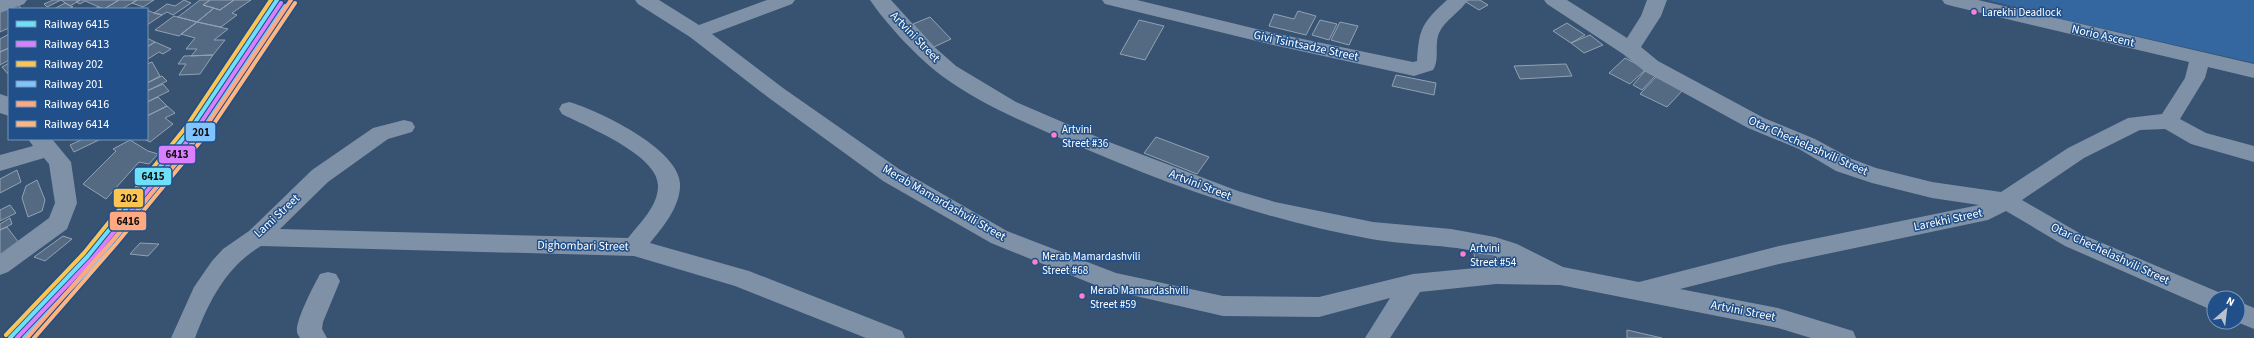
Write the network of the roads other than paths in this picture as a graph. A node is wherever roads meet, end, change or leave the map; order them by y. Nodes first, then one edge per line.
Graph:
1 (17, 0) edge
2 (22, 0) edge
3 (645, 0) edge
4 (785, 0) edge
5 (880, 0) edge
6 (1112, 0) edge
7 (1436, 0) edge
8 (1458, 0) edge
9 (1554, 0) edge
10 (1657, 0) edge
11 (1952, 0) edge
12 (0, 8) edge
13 (32, 8) edge
14 (1431, 30) junction
15 (697, 33) junction
16 (1630, 49) junction
17 (2200, 59) junction
18 (2254, 71) edge
19 (0, 101) edge
20 (8, 108) edge
21 (569, 109) dead end
22 (2168, 121) junction
23 (404, 127) dead end
24 (44, 144) edge
25 (2254, 154) edge
26 (0, 163) edge
27 (2006, 201) junction
28 (257, 237) junction
29 (634, 247) junction
30 (0, 266) edge
31 (1560, 276) junction
32 (328, 281) dead end
33 (1413, 283) junction
34 (1640, 290) junction
35 (2206, 298) edge
36 (183, 338) edge
37 (315, 338) edge
38 (893, 338) edge
39 (1377, 338) edge
40 (1844, 338) edge

1 - 12 street
2 - 13 street
3 - 15 street, Merab Mamardashvili Street
4 - 15 street
5 - 31 street, Artvini Street
6 - 14 street, Givi Tsintsadze Street
7 - 14 street
8 - 14 street
9 - 16 street, Otar Chechelashvili Street
10 - 16 street
11 - 17 street, Norio Ascent
15 - 33 street, Merab Mamardashvili Street
16 - 27 street, Otar Chechelashvili Street
17 - 18 street, Norio Ascent
17 - 22 street
19 - 20 street
21 - 29 street
22 - 25 street
22 - 27 street, Larekhi Street
23 - 28 street, Lami Street
24 - 26 street
24 - 30 street
27 - 34 street, Larekhi Street
27 - 35 street, Otar Chechelashvili Street
28 - 29 street, Dighombari Street
28 - 36 street, Lami Street
29 - 38 street, Dighombari Street
31 - 33 street, Merab Mamardashvili Street
31 - 34 street, Merab Mamardashvili Street
32 - 37 street
33 - 39 street
34 - 40 street, Artvini Street

